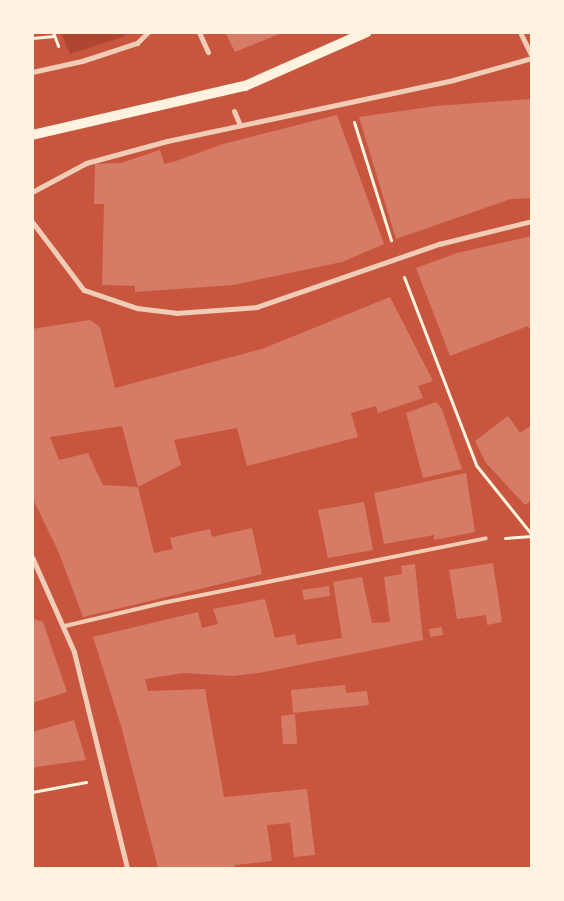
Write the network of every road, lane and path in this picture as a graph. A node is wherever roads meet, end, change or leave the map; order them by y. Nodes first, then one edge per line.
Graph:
1 (148, 32) edge
2 (199, 32) edge
3 (367, 32) edge
4 (520, 32) edge
5 (54, 34) edge
6 (32, 38) edge
7 (57, 45) dead end
8 (208, 52) dead end
9 (532, 58) edge
10 (32, 72) edge
11 (348, 102) junction
12 (234, 111) dead end
13 (240, 125) junction
14 (32, 135) edge
15 (32, 192) edge
16 (32, 221) edge
17 (532, 221) edge
18 (396, 258) junction
19 (532, 536) edge
20 (486, 538) joint
21 (32, 557) edge
22 (65, 626) junction
23 (106, 778) junction
24 (32, 792) edge
25 (127, 868) edge

1 - 10 street
2 - 8 street
3 - 14 main road
4 - 9 street
5 - 6 path
5 - 7 path
9 - 11 street
11 - 13 street
11 - 18 path
12 - 13 street
13 - 15 street
16 - 18 street
17 - 18 street
18 - 19 path
19 - 20 path
20 - 22 lane
21 - 22 street
22 - 23 street
23 - 24 path
23 - 25 street

